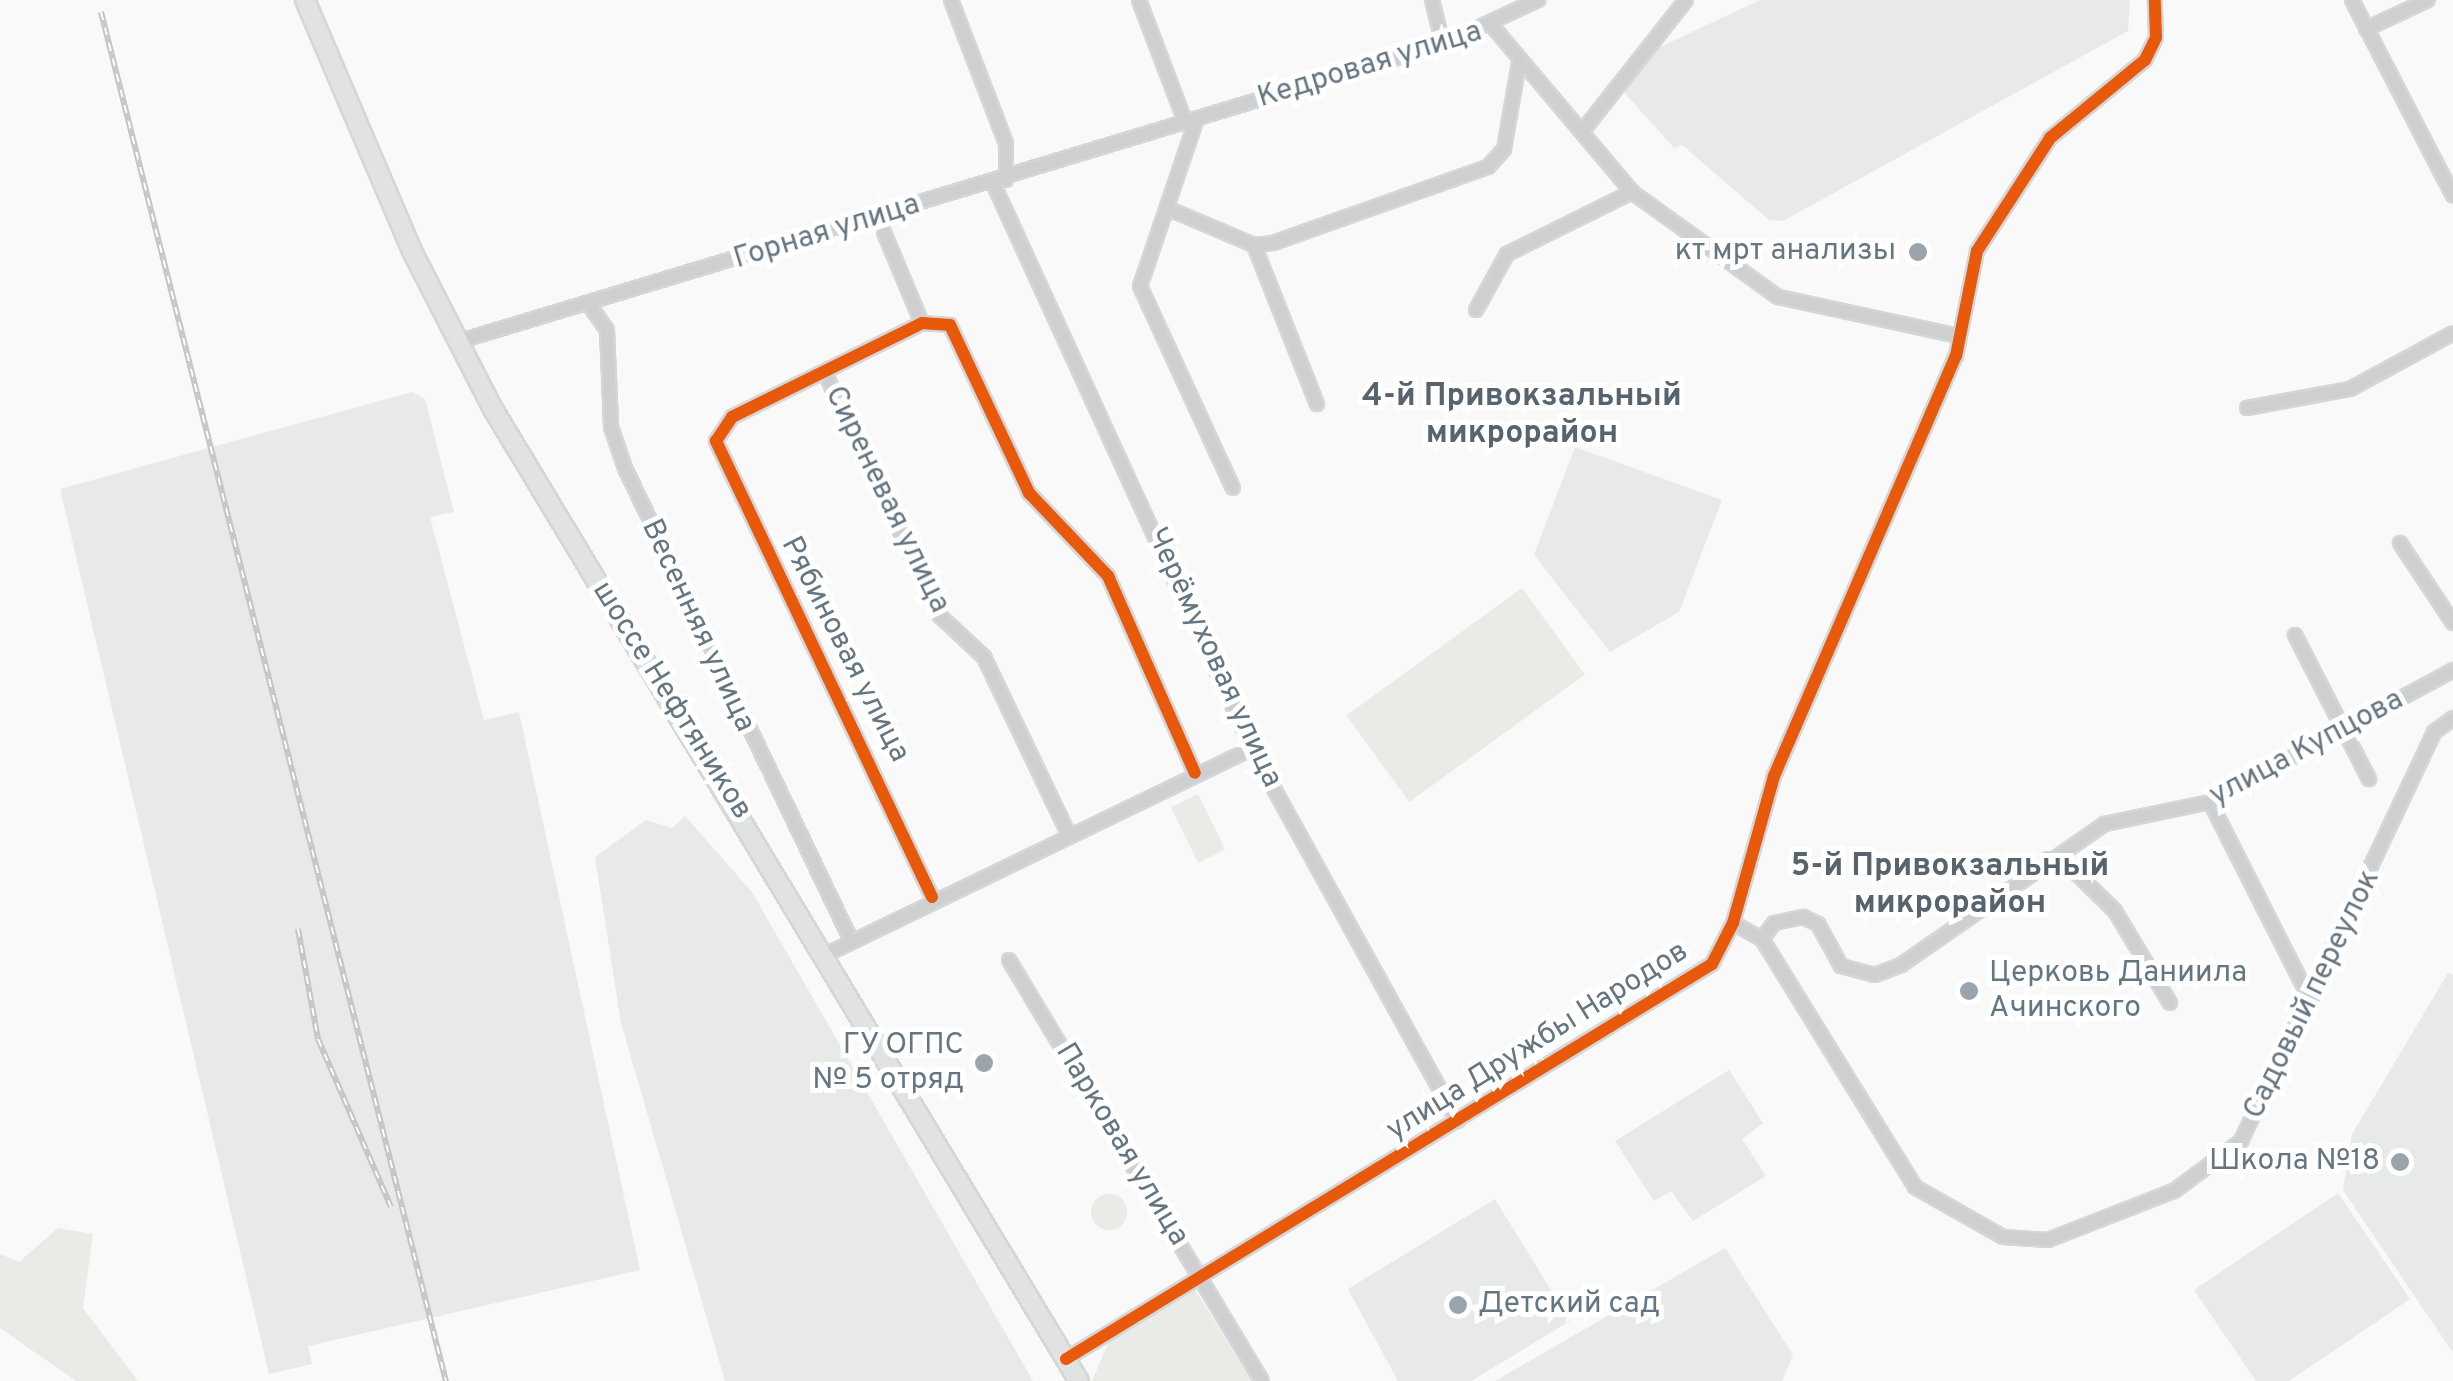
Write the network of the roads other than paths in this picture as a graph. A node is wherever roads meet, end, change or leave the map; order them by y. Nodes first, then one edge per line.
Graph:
1 (305, 0) edge
2 (1138, 0) edge
3 (1432, 0) edge
4 (1538, 0) edge
5 (1686, 0) edge
6 (2154, 0) edge
7 (2352, 0) edge
8 (2428, 0) edge
9 (954, 1) edge
10 (1494, 28) junction
11 (2366, 29) junction
12 (1443, 44) junction
13 (1519, 64) junction
14 (1191, 122) junction
15 (1585, 128) junction
16 (1000, 181) junction
17 (1632, 192) junction
18 (2453, 196) edge
19 (1168, 210) junction
20 (878, 218) junction
21 (1254, 244) junction
22 (588, 303) junction
23 (1476, 310) dead end
24 (922, 322) junction
25 (2453, 333) edge
26 (1960, 336) junction
27 (457, 342) junction
28 (824, 373) junction
29 (1317, 404) dead end
30 (2247, 408) dead end
31 (1232, 488) dead end
32 (2400, 543) dead end
33 (2453, 623) edge
34 (2294, 635) dead end
35 (2453, 670) edge
36 (2453, 718) edge
37 (2346, 727) junction
38 (1252, 749) junction
39 (1195, 774) junction
40 (2369, 779) dead end
41 (2210, 802) junction
42 (1067, 831) junction
43 (2048, 859) junction
44 (932, 897) junction
45 (1733, 923) junction
46 (850, 938) junction
47 (1762, 939) junction
48 (827, 954) junction
49 (1009, 960) dead end
50 (2170, 1003) dead end
51 (2312, 1003) junction
52 (1457, 1121) junction
53 (1200, 1278) junction
54 (1066, 1359) junction
55 (1079, 1381) edge
56 (1262, 1381) edge

1 - 27 main road, шоссе Нефтяников
2 - 14 street
3 - 12 street
4 - 10 street, Кедровая улица
5 - 15 street
6 - 26 street, улица Дружбы Народов
7 - 11 street
8 - 11 street
9 - 16 street, Черёмуховая улица
10 - 12 street, Кедровая улица
10 - 13 street
11 - 18 street
12 - 14 street, Кедровая улица
13 - 15 street
13 - 21 street
14 - 16 street, Горная улица
14 - 19 street
15 - 17 street
16 - 20 street, Горная улица
16 - 38 street, Черёмуховая улица
17 - 23 street
17 - 26 street
19 - 21 street
19 - 31 street
20 - 22 street, Горная улица
20 - 24 street
21 - 29 street
22 - 27 street, Горная улица
22 - 46 street, Весенняя улица
24 - 28 street
24 - 39 street
25 - 30 street
26 - 45 street, улица Дружбы Народов
27 - 48 main road, шоссе Нефтяников
28 - 42 street, Сиреневая улица
28 - 44 street, Рябиновая улица
32 - 33 street
34 - 37 street
35 - 37 street, улица Купцова
36 - 51 street, Садовый переулок
37 - 40 street
37 - 41 street, улица Купцова
38 - 39 street
38 - 52 street, Черёмуховая улица
39 - 42 street
41 - 43 street, улица Купцова
41 - 51 street
42 - 44 street
43 - 47 street, улица Купцова
43 - 50 street
44 - 46 street
45 - 47 street
45 - 52 street, улица Дружбы Народов
46 - 48 street
47 - 51 street, Садовый переулок
48 - 54 main road, шоссе Нефтяников
49 - 53 street, Парковая улица
52 - 53 street, улица Дружбы Народов
53 - 54 street, улица Дружбы Народов
53 - 56 street, Парковая улица
54 - 55 main road, шоссе Нефтяников

